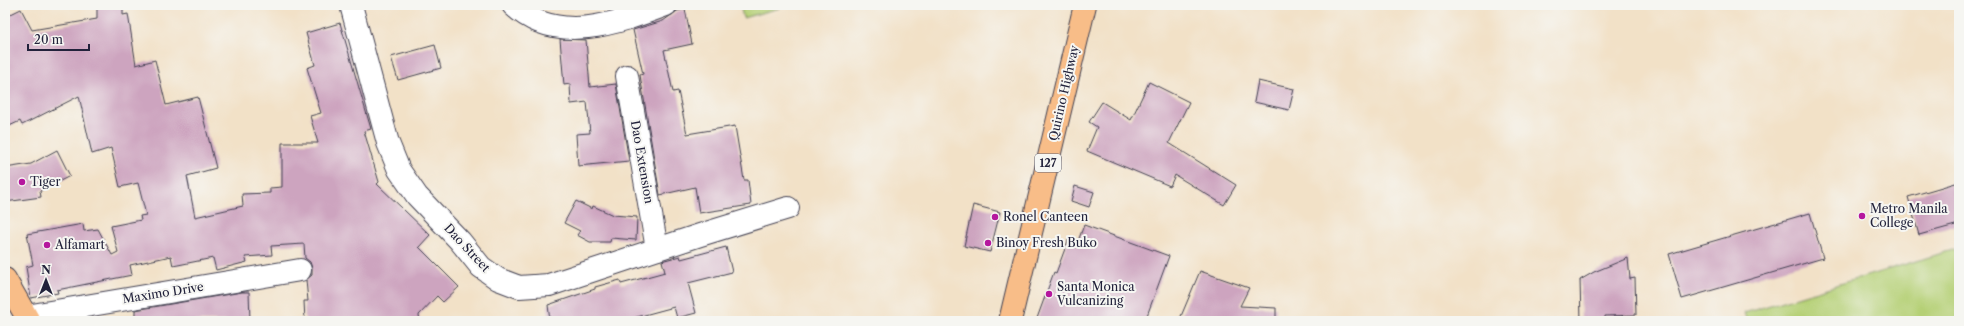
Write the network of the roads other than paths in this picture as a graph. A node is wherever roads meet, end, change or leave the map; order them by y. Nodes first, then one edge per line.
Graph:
1 (351, 5) edge
2 (513, 5) edge
3 (666, 5) edge
4 (1086, 5) edge
5 (627, 76) dead end
6 (788, 208) dead end
7 (657, 249) junction
8 (300, 270) dead end
9 (5, 279) edge
10 (27, 318) edge
11 (1010, 321) edge

1 - 7 street, Dao Street
2 - 3 street
4 - 11 main road, Quirino Highway / 127
5 - 7 street, Dao Extension
6 - 7 street, Dao Street
8 - 10 street, Maximo Drive
9 - 10 main road

